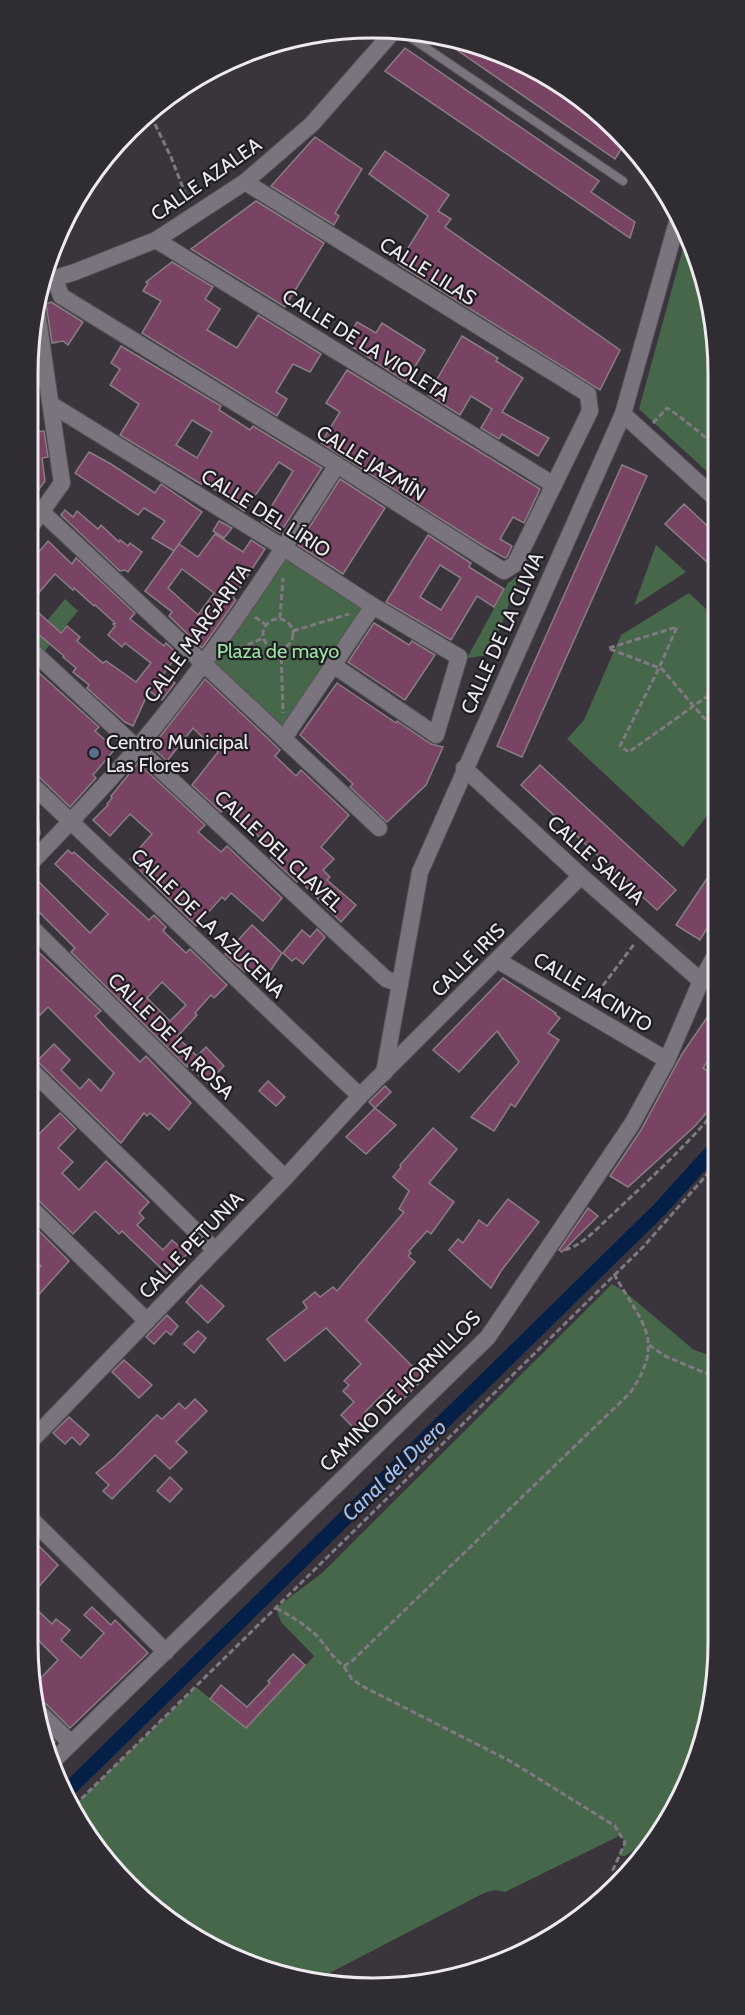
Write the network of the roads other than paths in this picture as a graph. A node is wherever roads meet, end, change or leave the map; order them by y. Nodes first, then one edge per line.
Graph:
1 (387, 38) edge
2 (413, 40) edge
3 (623, 181) dead end
4 (245, 182) junction
5 (676, 230) edge
6 (156, 240) junction
7 (51, 280) edge
8 (50, 284) edge
9 (40, 330) edge
10 (588, 394) joint
11 (52, 405) junction
12 (623, 414) junction
13 (337, 465) junction
14 (554, 485) junction
15 (708, 492) edge
16 (42, 512) junction
17 (38, 517) edge
18 (284, 548) junction
19 (373, 606) junction
20 (38, 656) edge
21 (205, 663) junction
22 (333, 665) junction
23 (284, 738) junction
24 (137, 748) junction
25 (464, 768) junction
26 (38, 790) edge
27 (70, 821) junction
28 (379, 828) dead end
29 (38, 855) edge
30 (581, 876) junction
31 (38, 934) edge
32 (497, 960) junction
33 (708, 968) edge
34 (701, 981) junction
35 (400, 984) junction
36 (667, 1060) junction
37 (384, 1073) junction
38 (38, 1077) edge
39 (360, 1096) junction
40 (285, 1178) junction
41 (38, 1215) edge
42 (215, 1250) junction
43 (147, 1321) junction
44 (38, 1433) edge
45 (38, 1526) edge
46 (166, 1652) junction
47 (47, 1719) edge
48 (71, 1743) junction
49 (57, 1757) edge

1 - 4 street, CALLE AZALEA
2 - 3 lane
4 - 6 street, CALLE AZALEA
4 - 10 street, CALLE LILAS
5 - 12 street, CALLE DE LA CLIVIA
6 - 7 street, CALLE AZALEA
6 - 14 street, CALLE DE LA VIOLETA
8 - 13 street, CALLE JAZMÍN
9 - 11 street
10 - 14 street, CALLE JAZMÍN
11 - 16 street
11 - 18 street, CALLE DEL LÍRIO
12 - 15 street
12 - 25 street, CALLE DE LA CLIVIA
13 - 14 street, CALLE JAZMÍN
13 - 18 street, CALLE MARGARITA
16 - 17 street
16 - 21 street
18 - 19 street, CALLE DEL LÍRIO
18 - 21 street, CALLE MARGARITA
19 - 22 street
19 - 22 street, CALLE DEL LÍRIO
20 - 24 street, CALLE DEL CLAVEL
21 - 23 street
21 - 24 street, CALLE MARGARITA
22 - 23 street
23 - 28 street
24 - 27 street, CALLE MARGARITA
24 - 35 street, CALLE DEL CLAVEL
25 - 30 street, CALLE SALVIA
25 - 35 street, CALLE DE LA CLIVIA
26 - 27 street, CALLE DE LA AZUCENA
27 - 29 street, CALLE MARGARITA
27 - 39 street, CALLE DE LA AZUCENA
30 - 32 street, CALLE IRIS
30 - 34 street, CALLE SALVIA
31 - 40 street, CALLE DE LA ROSA
32 - 36 street, CALLE JACINTO
32 - 37 street, CALLE IRIS
33 - 34 street, CAMINO DE HORNILLOS
34 - 36 street, CAMINO DE HORNILLOS
35 - 37 street, CALLE DE LA CLIVIA
36 - 46 street, CAMINO DE HORNILLOS
37 - 39 street, CALLE PETUNIA
38 - 42 street
39 - 40 street, CALLE PETUNIA
40 - 42 street, CALLE PETUNIA
41 - 43 street
42 - 43 street, CALLE PETUNIA
43 - 44 street, CALLE PETUNIA
45 - 46 street
46 - 48 street, CAMINO DE HORNILLOS
47 - 48 street
48 - 49 street, CAMINO DE HORNILLOS

